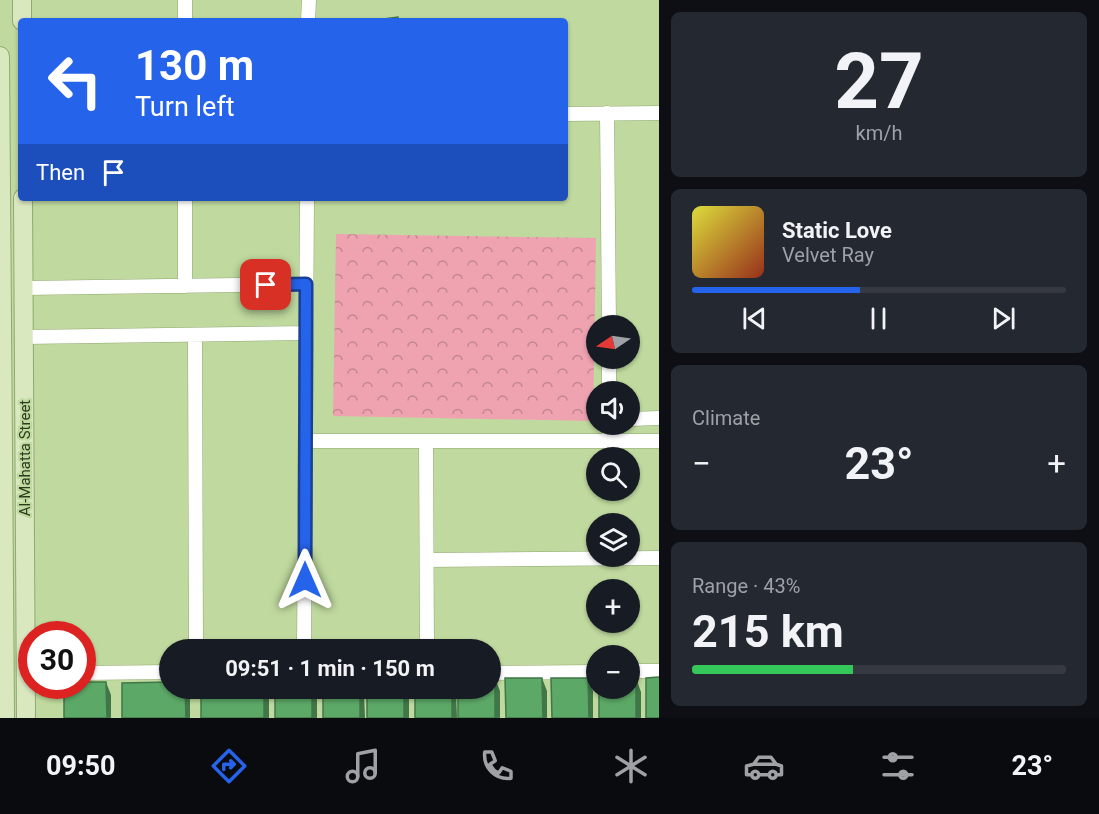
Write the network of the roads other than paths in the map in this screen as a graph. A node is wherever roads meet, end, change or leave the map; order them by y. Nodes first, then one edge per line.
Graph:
1 (22, 0) edge
2 (185, 0) edge
3 (309, 0) edge
4 (22, 18) edge
5 (185, 18) edge
6 (308, 18) edge
7 (0, 56) edge
8 (607, 113) junction
9 (659, 113) edge
10 (568, 114) edge
11 (23, 201) edge
12 (185, 201) edge
13 (307, 201) edge
14 (1, 258) edge
15 (306, 284) junction
16 (185, 286) junction
17 (24, 288) junction
18 (609, 315) edge
19 (306, 333) junction
20 (195, 335) junction
21 (24, 337) junction
22 (2, 397) edge
23 (24, 397) junction
24 (659, 418) edge
25 (640, 419) edge
26 (609, 435) edge
27 (306, 441) junction
28 (426, 441) junction
29 (609, 441) junction
30 (659, 441) edge
31 (659, 558) edge
32 (427, 560) junction
33 (28, 621) edge
34 (196, 639) edge
35 (304, 639) edge
36 (427, 639) edge
37 (640, 671) edge
38 (659, 671) edge
39 (159, 672) edge
40 (586, 672) edge
41 (3, 673) edge
42 (96, 673) edge
43 (501, 673) edge
44 (27, 699) edge
45 (5, 718) edge
46 (26, 718) edge

1 - 4 street
2 - 5 street
3 - 6 street
7 - 14 street, Al-Mahatta Street
8 - 9 street
8 - 10 street
8 - 18 street
11 - 17 street, Al-Mahatta Street
12 - 16 street
13 - 15 street
14 - 22 street, Al-Mahatta Street
15 - 16 street
15 - 19 street
16 - 17 street
17 - 21 street, Al-Mahatta Street
19 - 20 street
19 - 27 street
20 - 21 street
20 - 34 street
21 - 23 street, Al-Mahatta Street
22 - 23 street
22 - 41 street, Al-Mahatta Street
23 - 33 street, Al-Mahatta Street
24 - 25 street
26 - 29 street
27 - 28 street
27 - 35 street
28 - 29 street
28 - 32 street
29 - 30 street
31 - 32 street
32 - 36 street
37 - 38 street
39 - 42 street
40 - 43 street
41 - 45 street, Al-Mahatta Street
44 - 46 street, Al-Mahatta Street

